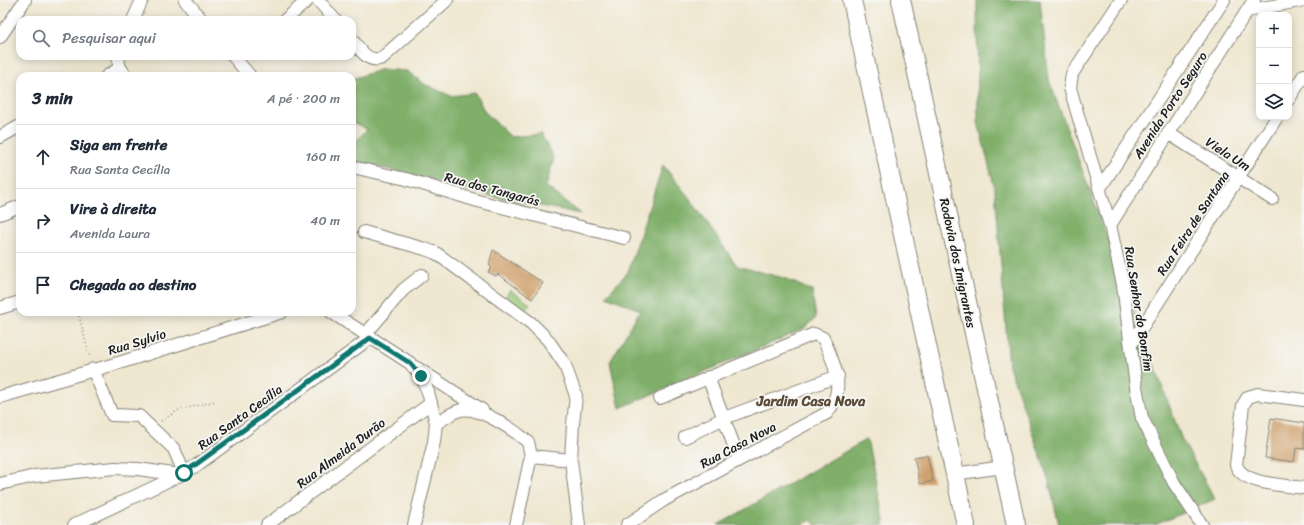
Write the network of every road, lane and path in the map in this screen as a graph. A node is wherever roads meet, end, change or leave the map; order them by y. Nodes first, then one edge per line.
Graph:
1 (25, 0) edge
2 (142, 0) edge
3 (184, 0) edge
4 (308, 0) edge
5 (318, 0) edge
6 (447, 0) edge
7 (852, 0) edge
8 (900, 0) edge
9 (1121, 0) edge
10 (1224, 0) edge
11 (1254, 0) edge
12 (1304, 0) edge
13 (1247, 11) junction
14 (135, 16) edge
15 (198, 16) edge
16 (290, 16) edge
17 (332, 16) edge
18 (0, 36) edge
19 (356, 44) edge
20 (239, 60) edge
21 (247, 72) edge
22 (1304, 75) edge
23 (1292, 94) edge
24 (1276, 120) edge
25 (16, 128) edge
26 (1168, 133) junction
27 (0, 137) edge
28 (356, 168) edge
29 (1239, 178) junction
30 (1100, 188) junction
31 (1272, 199) dead end
32 (16, 208) edge
33 (0, 214) edge
34 (1110, 225) junction
35 (364, 232) dead end
36 (624, 238) dead end
37 (422, 275) dead end
38 (16, 303) edge
39 (0, 308) edge
40 (79, 316) edge
41 (269, 316) edge
42 (337, 316) edge
43 (368, 337) junction
44 (1132, 343) junction
45 (410, 363) junction
46 (93, 369) junction
47 (838, 376) junction
48 (708, 377) junction
49 (0, 397) edge
50 (660, 398) dead end
51 (1304, 400) edge
52 (216, 401) dead end
53 (431, 403) junction
54 (493, 418) junction
55 (724, 418) junction
56 (436, 423) junction
57 (151, 428) junction
58 (685, 437) dead end
59 (530, 452) junction
60 (739, 459) junction
61 (571, 460) junction
62 (1003, 467) junction
63 (182, 474) junction
64 (954, 474) junction
65 (0, 484) edge
66 (1304, 488) edge
67 (74, 525) edge
68 (267, 525) edge
69 (414, 525) edge
70 (516, 525) edge
71 (579, 525) edge
72 (627, 525) edge
73 (966, 525) edge
74 (1016, 525) edge
75 (1202, 525) edge

1 - 18 street
2 - 14 street
3 - 15 street
4 - 16 street
5 - 17 street
6 - 19 street
7 - 64 highway
8 - 62 highway, Rodovia dos Imigrantes
9 - 30 street, Rua Senhor do Bonfim
10 - 30 street, Avenida Porto Seguro
11 - 13 street, Avenida Porto Seguro
12 - 13 street
13 - 26 street, Avenida Porto Seguro
20 - 21 street
22 - 23 street
24 - 29 street, Rua Feira de Santana
25 - 27 street
26 - 29 street, Viela Um
26 - 34 street, Avenida Porto Seguro
28 - 36 street, Rua dos Tangarás
29 - 31 street, Viela Um
29 - 44 street, Rua Feira de Santana
30 - 34 street, Rua Senhor do Bonfim
32 - 33 street
34 - 44 street, Rua Senhor do Bonfim
35 - 61 street
37 - 43 street, Rua Santa Cecília
38 - 39 street
40 - 46 path
41 - 46 street, Rua Sylvio
42 - 43 street
43 - 45 street
43 - 63 street, Rua Santa Cecília
44 - 75 street, Rua Senhor do Bonfim
45 - 53 street
45 - 54 street
46 - 49 street, Rua Sylvio
46 - 57 street
47 - 48 street, Rua Casa Nova
47 - 55 street
47 - 60 street, Rua Casa Nova
48 - 50 street, Rua Casa Nova
48 - 55 street
51 - 66 street
52 - 57 path
53 - 56 street
53 - 68 street, Rua Almeida Durão
54 - 56 street
54 - 59 street
55 - 58 street
55 - 60 street
56 - 69 street
57 - 63 street
59 - 61 street
59 - 70 street
60 - 72 street, Rua Casa Nova
61 - 71 street
62 - 64 street
62 - 74 highway, Rodovia dos Imigrantes
63 - 65 street
63 - 67 street, Rua Santa Cecília
64 - 73 highway

